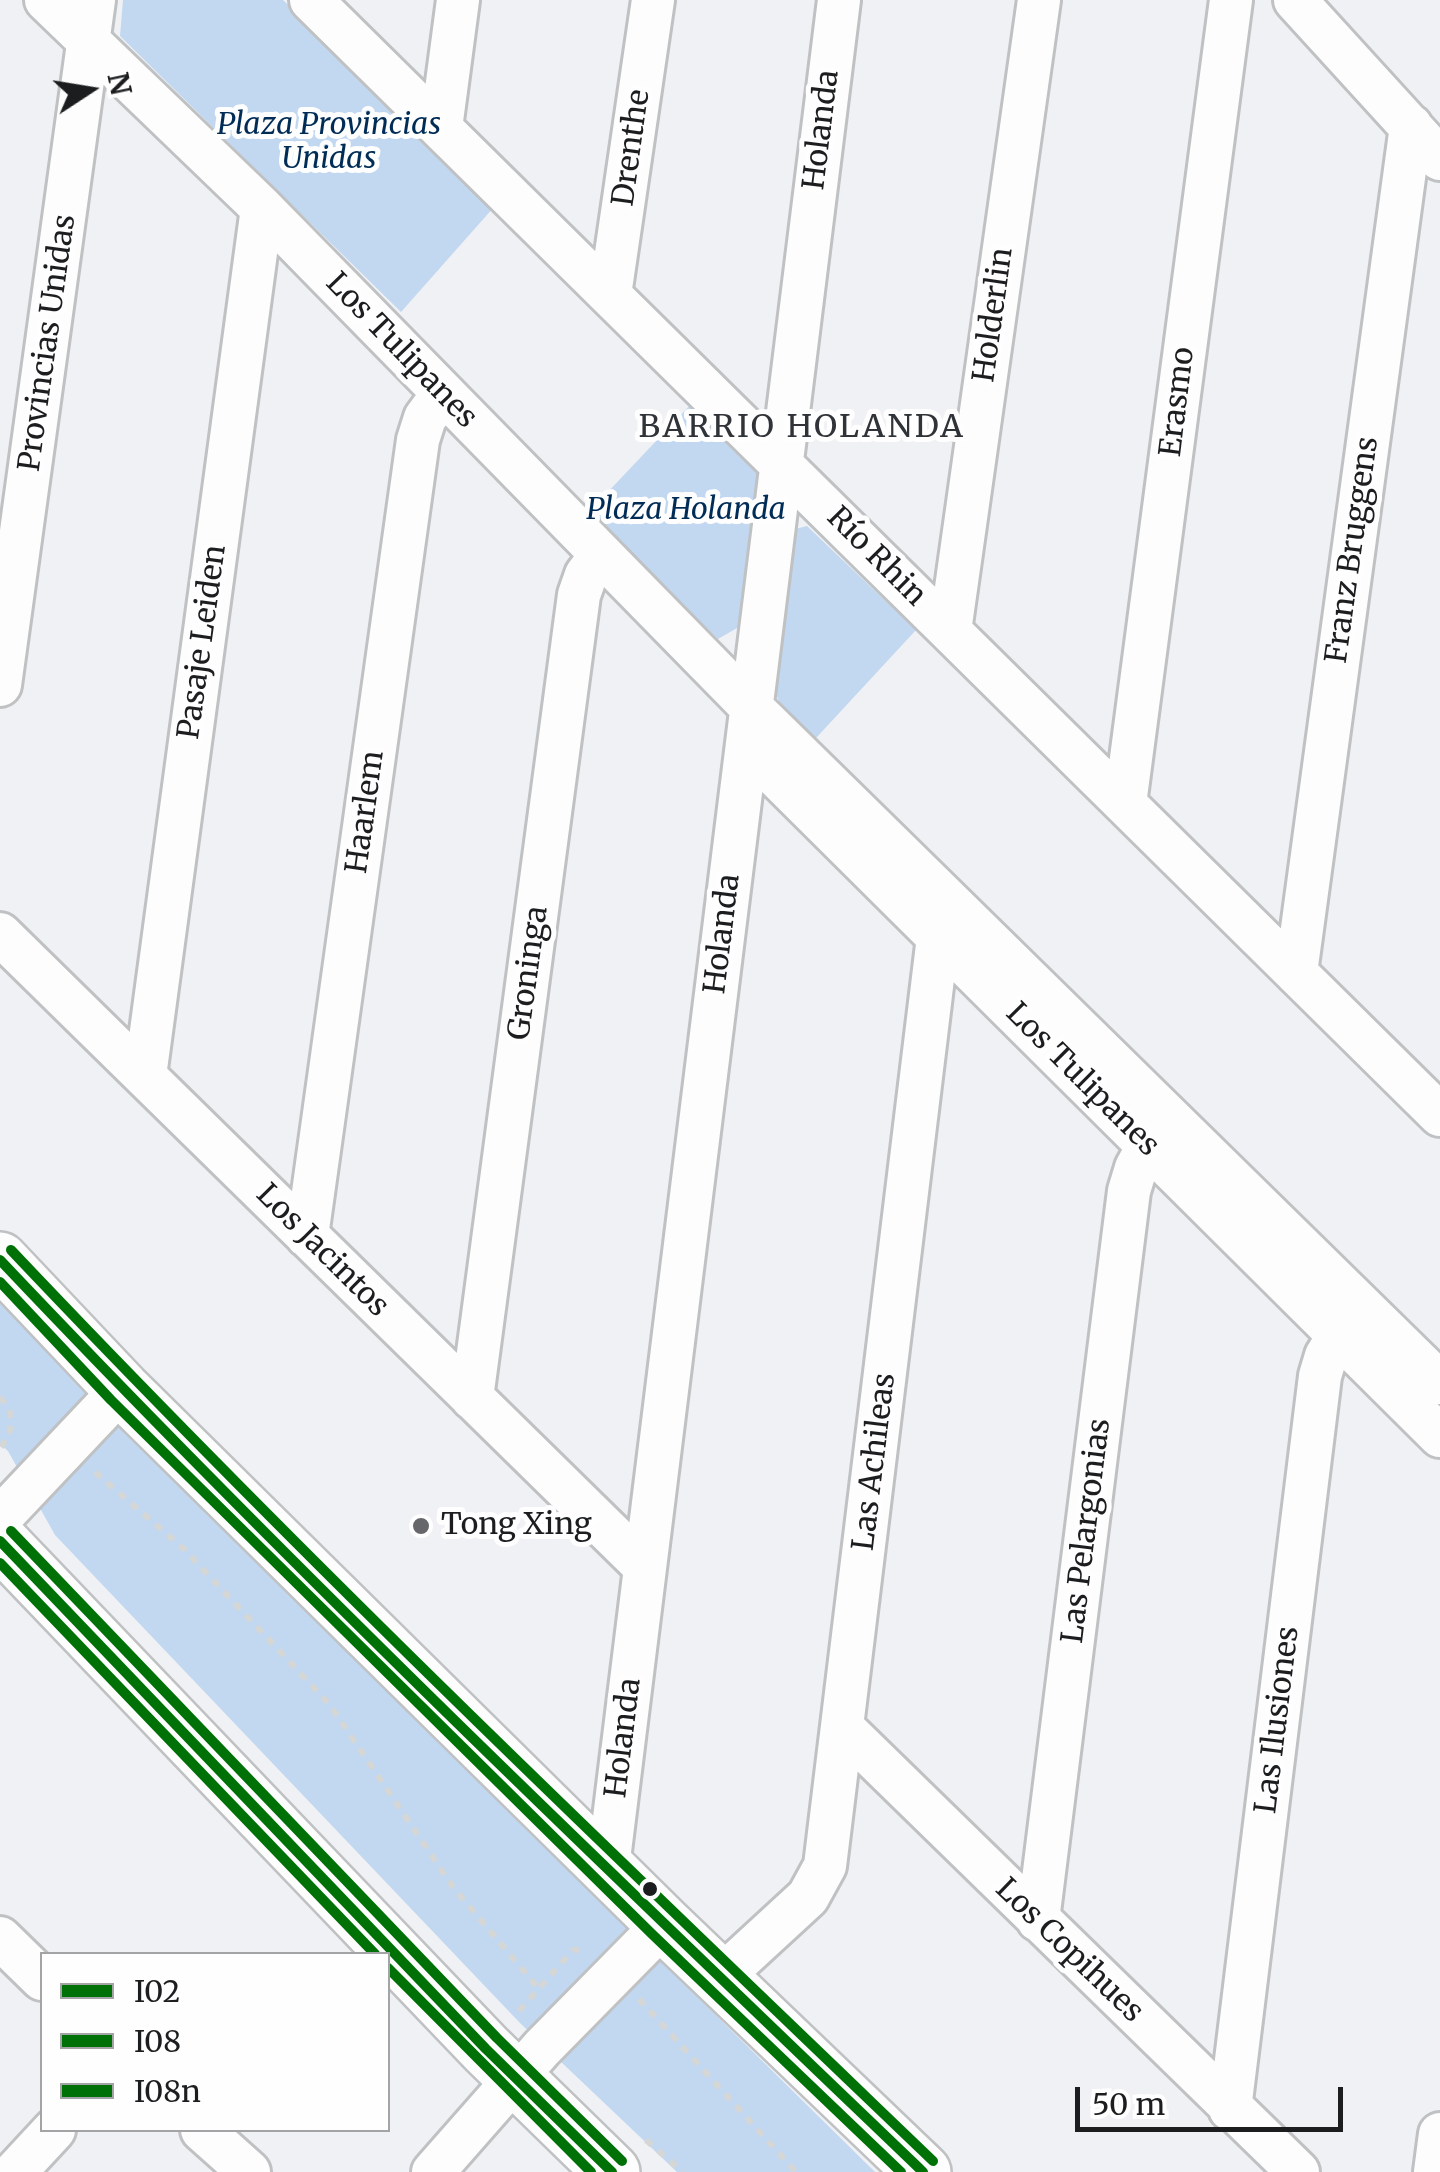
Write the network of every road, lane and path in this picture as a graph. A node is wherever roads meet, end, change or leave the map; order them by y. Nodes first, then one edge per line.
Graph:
1 (46, 0) edge
2 (94, 0) edge
3 (311, 0) edge
4 (458, 0) edge
5 (653, 0) edge
6 (838, 0) edge
7 (1039, 0) edge
8 (1230, 0) edge
9 (1295, 0) edge
10 (90, 45) junction
11 (1410, 126) junction
12 (441, 128) junction
13 (1440, 158) edge
14 (262, 208) junction
15 (610, 295) junction
16 (442, 395) junction
17 (781, 463) junction
18 (601, 554) junction
19 (950, 631) junction
20 (0, 685) edge
21 (751, 706) junction
22 (1125, 804) junction
23 (950, 925) junction
24 (0, 934) edge
25 (1296, 973) junction
26 (145, 1076) junction
27 (1440, 1115) edge
28 (1148, 1146) junction
29 (307, 1236) junction
30 (0, 1260) edge
31 (1339, 1335) junction
32 (1440, 1383) edge
33 (122, 1389) junction
34 (0, 1397) edge
35 (472, 1398) junction
36 (1440, 1436) edge
37 (0, 1449) edge
38 (87, 1464) dead end
39 (0, 1518) edge
40 (0, 1541) edge
41 (645, 1567) junction
42 (842, 1728) junction
43 (608, 1868) junction
44 (1038, 1920) junction
45 (664, 1924) junction
46 (0, 1938) edge
47 (615, 1974) junction
48 (40, 1977) edge
49 (720, 1978) junction
50 (539, 1989) junction
51 (501, 2065) junction
52 (1230, 2109) junction
53 (52, 2132) edge
54 (204, 2132) edge
55 (1440, 2134) edge
56 (15, 2172) edge
57 (248, 2172) edge
58 (432, 2172) edge
59 (612, 2172) edge
60 (796, 2172) edge
61 (923, 2172) edge
62 (1298, 2172) edge
63 (1435, 2172) edge

1 - 10 street, Los Tulipanes
2 - 10 street, Provincias Unidas
3 - 12 street, Río Rhin
4 - 12 street
5 - 15 street, Drenthe
6 - 17 street, Holanda
7 - 19 street, Holderlin
8 - 22 street, Erasmo
9 - 11 street
10 - 14 street, Los Tulipanes
10 - 20 street, Provincias Unidas
11 - 13 street
11 - 25 street, Franz Bruggens
12 - 15 street, Río Rhin
14 - 16 street, Los Tulipanes
14 - 26 street, Pasaje Leiden
15 - 17 street, Río Rhin
16 - 18 street, Los Tulipanes
16 - 29 street, Haarlem
17 - 19 street, Río Rhin
17 - 21 street, Holanda
18 - 21 street, Los Tulipanes
18 - 35 street, Groninga
19 - 22 street, Río Rhin
21 - 23 street, Los Tulipanes
21 - 41 street, Holanda
22 - 25 street, Río Rhin
23 - 28 street, Los Tulipanes
23 - 32 street, Los Tulipanes
23 - 42 street, Las Achileas
24 - 26 street, Los Jacintos
25 - 27 street, Río Rhin
26 - 29 street, Los Jacintos
28 - 31 street, Los Tulipanes
28 - 44 street, Las Pelargonias
29 - 35 street, Los Jacintos
30 - 33 street
31 - 36 street, Los Tulipanes
31 - 52 street, Las Ilusiones
33 - 39 street
33 - 43 street
34 - 37 path
35 - 41 street, Los Jacintos
38 - 50 path
40 - 51 street
41 - 43 street, Holanda
42 - 44 street, Los Copihues
42 - 49 street, Las Achileas
43 - 45 street
44 - 52 street, Los Copihues
45 - 47 street
45 - 49 street
46 - 48 street
47 - 50 path
47 - 51 street
47 - 60 path
49 - 61 street
50 - 51 path
51 - 58 street
51 - 59 street
52 - 62 street, Los Copihues
53 - 56 street
54 - 57 street
55 - 63 street

